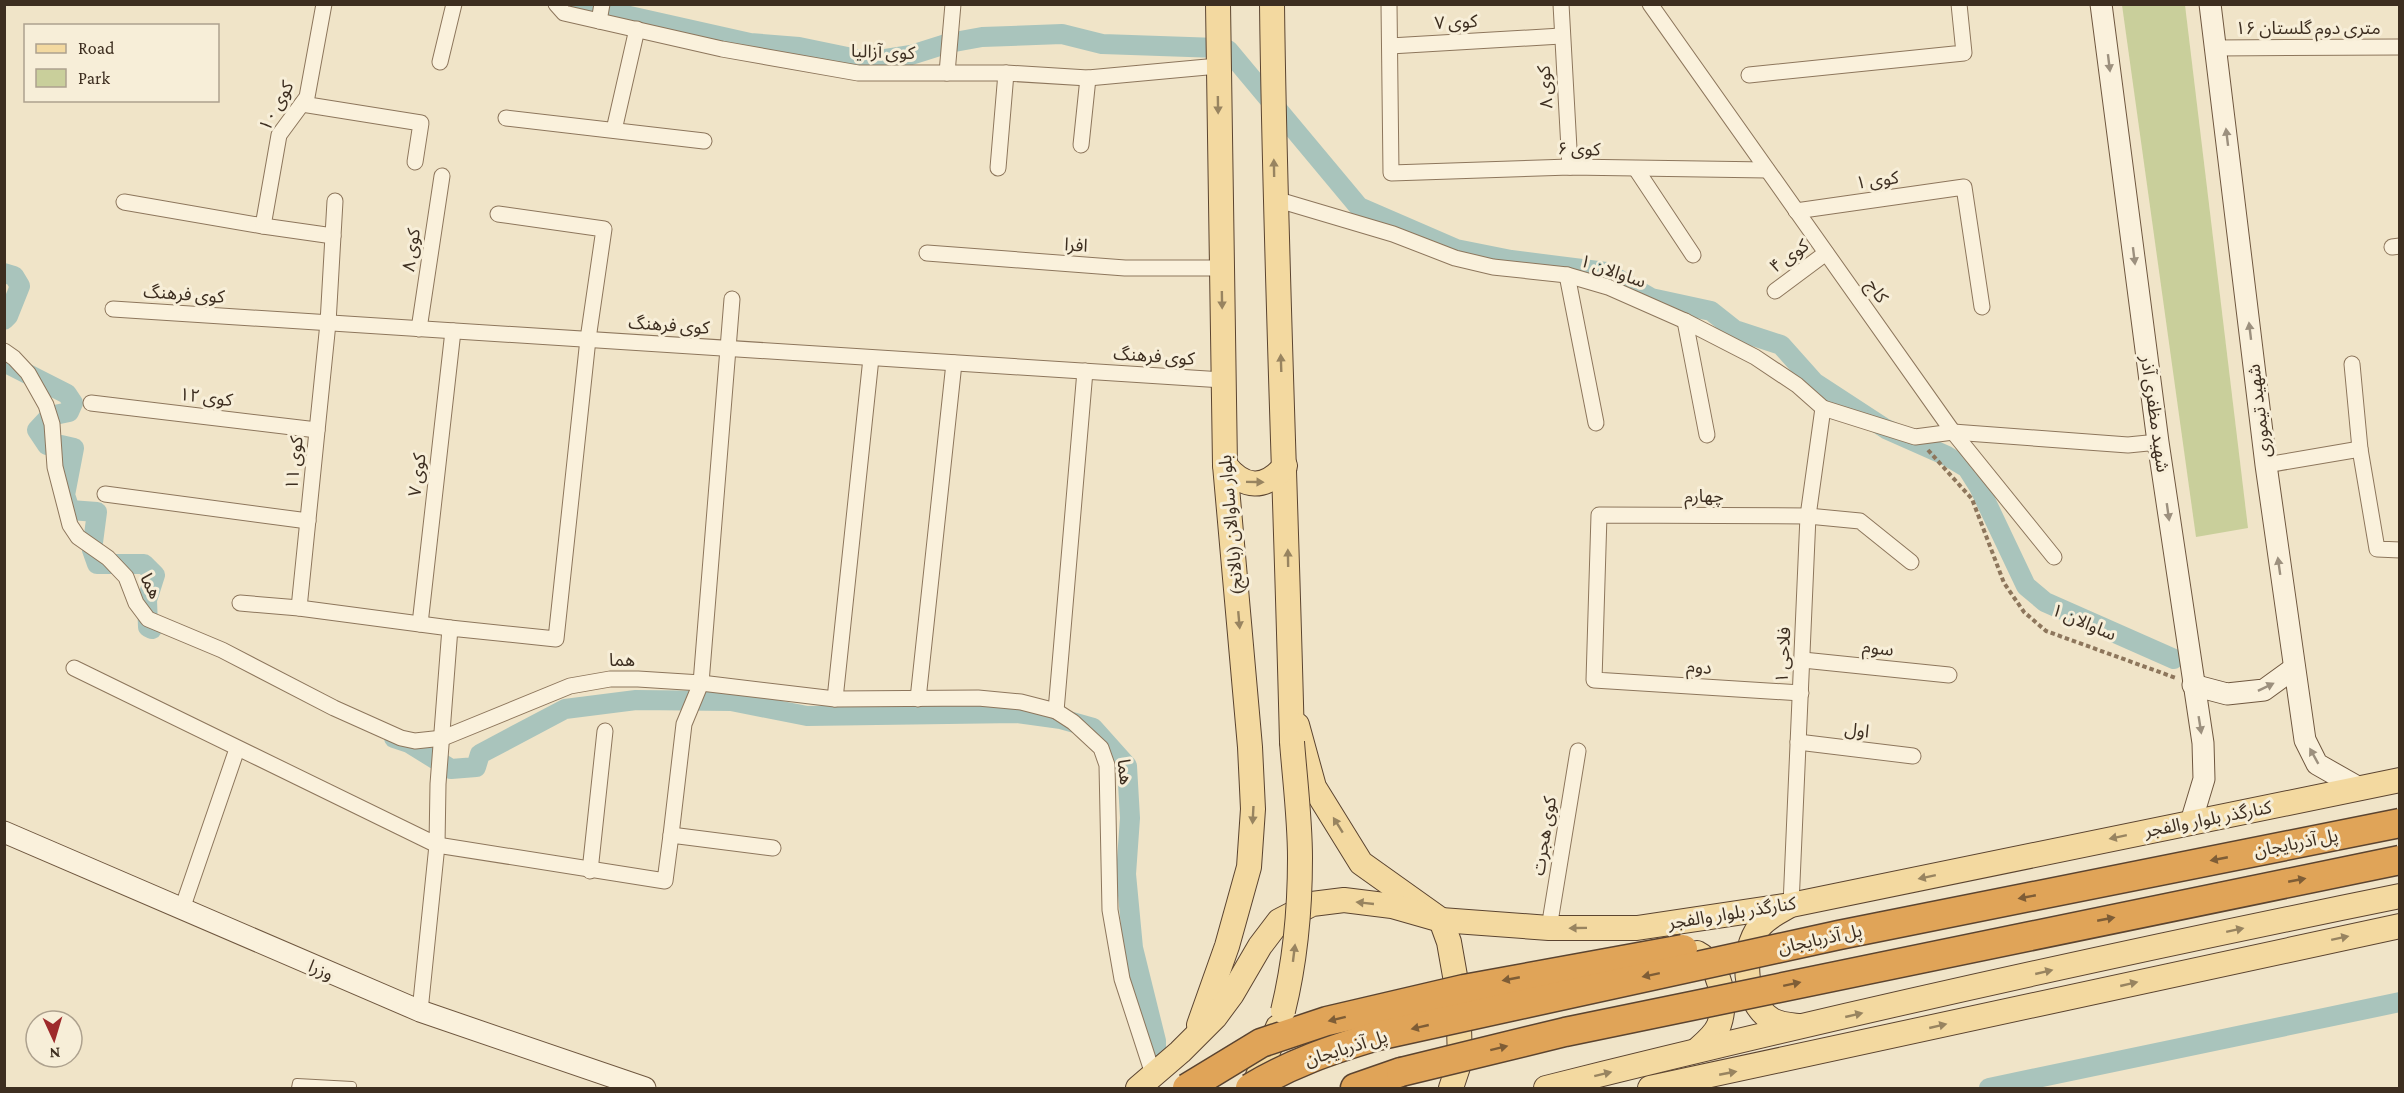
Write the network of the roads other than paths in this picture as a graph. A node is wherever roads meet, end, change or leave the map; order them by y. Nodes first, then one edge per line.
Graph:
1 (324, 4) edge
2 (454, 4) edge
3 (556, 4) edge
4 (602, 4) edge
5 (953, 4) edge
6 (1218, 4) edge
7 (1272, 4) edge
8 (1389, 4) edge
9 (1561, 4) edge
10 (1650, 4) edge
11 (1959, 4) edge
12 (2101, 4) edge
13 (2210, 4) edge
14 (599, 21) junction
15 (637, 29) junction
16 (1562, 36) junction
17 (1390, 46) junction
18 (2400, 47) edge
19 (2216, 48) junction
20 (440, 62) dead end
21 (1218, 66) junction
22 (947, 73) junction
23 (1006, 73) junction
24 (1749, 75) dead end
25 (1088, 78) junction
26 (302, 104) junction
27 (506, 118) dead end
28 (614, 130) junction
29 (704, 141) dead end
30 (1081, 145) dead end
31 (415, 162) dead end
32 (1570, 167) junction
33 (998, 168) dead end
34 (1636, 169) junction
35 (1767, 170) junction
36 (442, 176) dead end
37 (1275, 199) junction
38 (335, 201) dead end
39 (124, 202) dead end
40 (1796, 211) junction
41 (498, 214) dead end
42 (263, 226) junction
43 (333, 236) junction
44 (927, 253) dead end
45 (1826, 253) junction
46 (1693, 255) dead end
47 (1221, 268) junction
48 (1568, 275) junction
49 (1775, 291) dead end
50 (732, 298) dead end
51 (1982, 307) dead end
52 (113, 309) dead end
53 (1685, 321) junction
54 (327, 323) junction
55 (419, 329) junction
56 (453, 331) junction
57 (588, 339) junction
58 (728, 348) junction
59 (4, 351) edge
60 (871, 358) junction
61 (954, 363) junction
62 (2352, 364) dead end
63 (1085, 371) junction
64 (1223, 380) junction
65 (91, 403) dead end
66 (1823, 408) junction
67 (1596, 423) dead end
68 (317, 430) junction
69 (1953, 432) junction
70 (1707, 435) dead end
71 (2158, 442) junction
72 (2360, 449) junction
73 (1225, 465) junction
74 (2266, 465) junction
75 (1285, 466) junction
76 (105, 494) dead end
77 (1808, 516) junction
78 (308, 521) junction
79 (2400, 550) edge
80 (2054, 556) dead end
81 (1911, 562) dead end
82 (240, 603) dead end
83 (299, 608) junction
84 (420, 624) junction
85 (450, 628) junction
86 (1803, 660) junction
87 (74, 668) dead end
88 (2293, 669) junction
89 (1949, 675) dead end
90 (1594, 680) joint
91 (701, 683) junction
92 (2193, 685) junction
93 (1801, 693) junction
94 (835, 699) junction
95 (918, 699) junction
96 (1292, 704) junction
97 (1056, 711) junction
98 (605, 730) dead end
99 (443, 738) junction
100 (1798, 742) junction
101 (237, 749) junction
102 (1578, 751) dead end
103 (1912, 756) dead end
104 (2400, 780) edge
105 (2361, 789) junction
106 (2191, 822) junction
107 (2400, 823) edge
108 (4, 832) edge
109 (671, 835) junction
110 (437, 845) junction
111 (773, 848) dead end
112 (2400, 860) edge
113 (590, 871) junction
114 (2400, 896) edge
115 (1791, 905) junction
116 (182, 909) junction
117 (1441, 920) junction
118 (2400, 926) edge
119 (1549, 928) junction
120 (1637, 928) junction
121 (1839, 934) junction
122 (420, 1011) junction
123 (1807, 1026) junction
124 (1196, 1036) junction
125 (1697, 1050) junction
126 (1146, 1081) edge
127 (296, 1089) edge
128 (351, 1089) edge
129 (645, 1089) edge
130 (1187, 1089) edge
131 (1252, 1089) edge
132 (1355, 1089) edge
133 (1451, 1089) edge
134 (1546, 1089) edge
135 (1650, 1089) edge

1 - 26 street, کوی ۱۰
2 - 20 street
3 - 14 street, کوی آزالیا
4 - 14 street
5 - 22 street
6 - 21 main road, بلوار ساوالان (بالانج)
37 -> 7 main road
8 - 17 street
9 - 16 street, کوی ۸
10 - 35 street, کاج
11 - 24 street
12 -> 71 main road, شهید مظفری آذر
13 - 19 main road, شهید تیموری
14 - 15 street, کوی آزالیا
15 - 22 street, کوی آزالیا
15 - 28 street
16 - 17 street, کوی ۷
16 - 32 street, کوی ۸
17 - 32 street, کوی ۶
18 - 19 street, ۱۶ متری دوم گلستان
74 -> 19 main road, شهید تیموری
21 - 25 street, کوی آزالیا
21 -> 47 main road, بلوار ساوالان (بالانج)
22 - 23 street, کوی آزالیا
23 - 25 street, کوی آزالیا
23 - 33 street
25 - 30 street
26 - 31 street
26 - 42 street, کوی ۱۰
27 - 28 street
28 - 29 street
32 - 34 street, کوی ۶
34 - 35 street, کوی ۶
34 - 46 street
35 - 40 street, کاج
36 - 55 street, کوی ۸
37 - 48 street, ساوالان ۱
75 -> 37 main road
38 - 43 street, کوی ۱۱
39 - 42 street
40 - 45 street, کاج
40 - 51 street, کوی ۱
41 - 57 street
42 - 43 street
43 - 54 street, کوی ۱۱
44 - 47 street, افرا
45 - 49 street, کوی ۴
45 - 69 street, کاج
47 -> 64 main road, بلوار ساوالان (بالانج)
48 - 53 street, ساوالان ۱
48 - 67 street
50 - 58 street
52 - 54 street, کوی فرهنگ
53 - 66 street, ساوالان ۱
53 - 70 street
54 - 55 street, کوی فرهنگ
54 - 68 street, کوی ۱۱
55 - 56 street, کوی فرهنگ
56 - 57 street, کوی فرهنگ
56 - 84 street, کوی ۷
57 - 58 street, کوی فرهنگ
57 - 85 street
58 - 60 street, کوی فرهنگ
58 - 91 street
59 - 99 street, هما
60 - 61 street, کوی فرهنگ
60 - 94 street
61 - 63 street, کوی فرهنگ
61 - 95 street
62 - 72 street
63 - 64 street, کوی فرهنگ
63 - 97 street
64 - 73 main road, بلوار ساوالان (بالانج)
65 - 68 street, کوی ۱۲
66 - 69 street, ساوالان ۱
66 - 77 street, فلاحی ۱
68 - 78 street, کوی ۱۱
69 - 71 street
69 - 80 street, کاج
71 -> 92 main road, شهید مظفری آذر
72 - 74 street
72 - 79 street
73 -> 75 main road
73 -> 124 main road, بلوار ساوالان (بالانج)
88 -> 74 main road, شهید تیموری
96 -> 75 main road
76 - 78 street
77 - 81 street, چهارم
77 - 86 street, فلاحی ۱
77 - 90 street, چهارم
78 - 83 street, کوی ۱۱
82 - 83 street
83 - 84 street
84 - 85 street
85 - 99 street
86 - 89 street, سوم
86 - 93 street, فلاحی ۱
87 - 101 street
92 -> 88 main road
105 -> 88 main road, شهید تیموری
90 - 93 street, دوم
91 - 94 street, هما
91 - 99 street, هما
91 - 109 street
92 -> 106 main road, شهید مظفری آذر
93 - 100 street, فلاحی ۱
94 - 95 street, هما
95 - 97 street, هما
117 -> 96 main road
131 -> 96 main road, bridge
97 - 126 street, هما
98 - 113 street
99 - 110 street
100 - 103 street, اول
100 - 115 street, فلاحی ۱
101 - 110 street
101 - 116 street
102 - 119 street, کوی هجرت
104 - 105 main road, کنارگذر بلوار والفجر
105 - 106 main road, کنارگذر بلوار والفجر
106 -> 115 main road, کنارگذر بلوار والفجر
107 -> 121 highway, پل آذربایجان, bridge
108 - 116 main road, وزرا
109 - 111 street
109 - 113 street
110 - 113 street
110 - 122 street
132 -> 112 highway, پل آذربایجان, bridge
123 -> 114 main road
115 - 120 main road, کنارگذر بلوار والفجر
115 - 123 main road
116 - 122 main road, وزرا
117 - 119 main road, کنارگذر بلوار والفجر
117 -> 124 main road, کنارگذر بلوار والفجر
117 - 133 main road
135 -> 118 main road
120 -> 119 main road, کنارگذر بلوار والفجر
120 - 125 main road
121 -> 130 highway, bridge
121 -> 131 highway, پل آذربایجان, bridge
122 - 129 main road, وزرا
123 - 125 main road
124 - 126 main road, کنارگذر بلوار والفجر
134 -> 125 main road
127 - 128 lane

